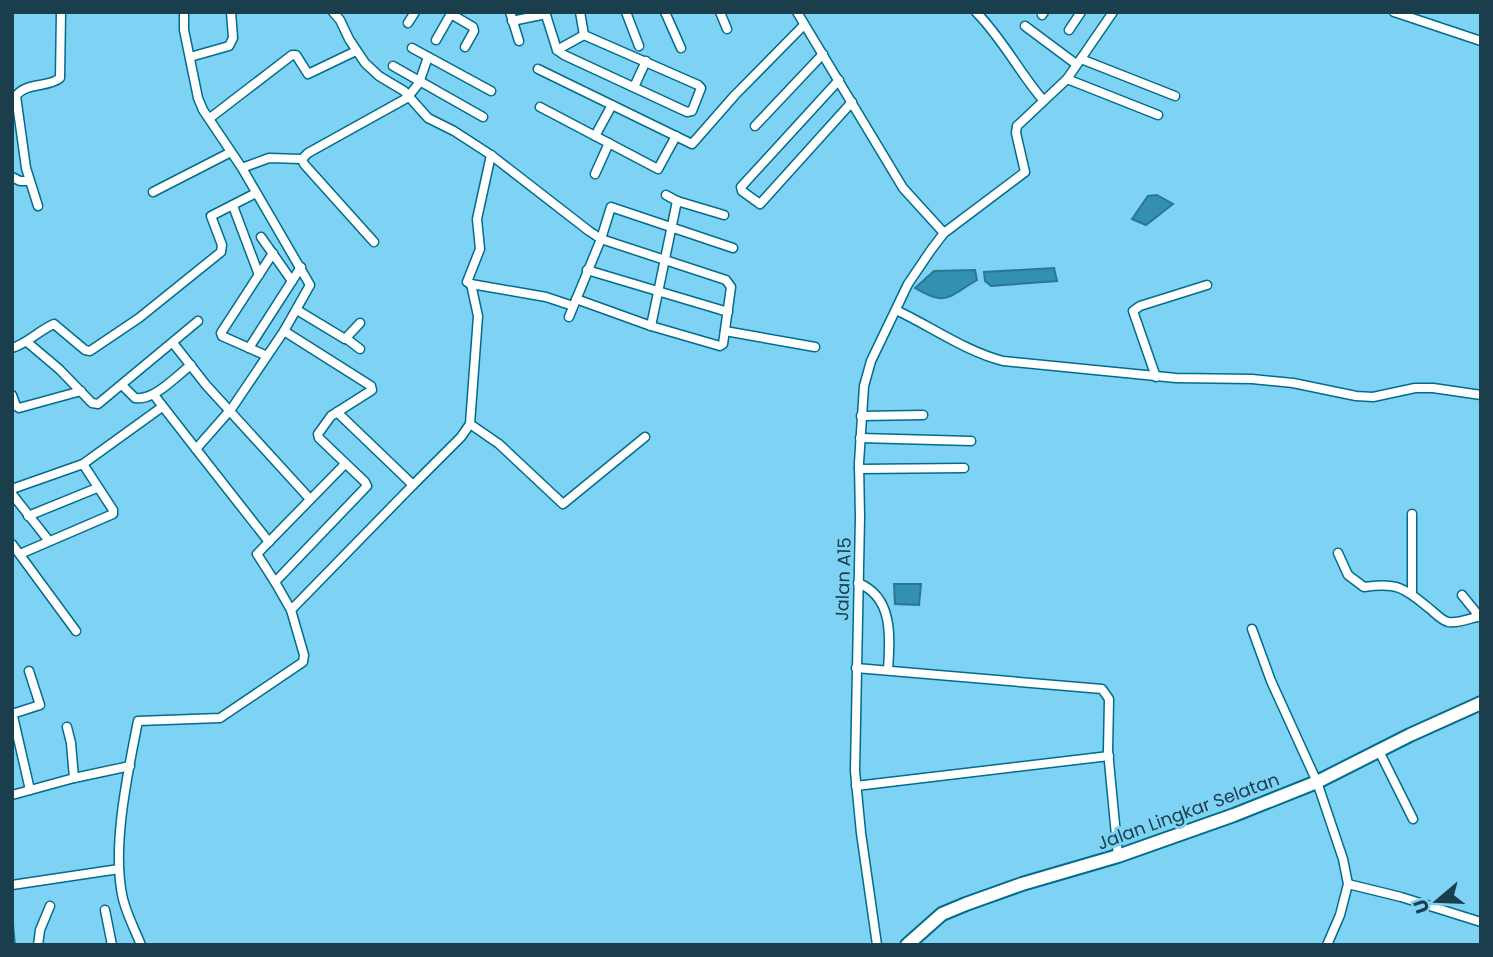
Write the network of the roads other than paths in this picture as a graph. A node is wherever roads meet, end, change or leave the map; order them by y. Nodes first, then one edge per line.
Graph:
1 (61, 12) edge
2 (184, 12) edge
3 (231, 12) edge
4 (333, 12) edge
5 (415, 12) edge
6 (580, 12) edge
7 (626, 12) edge
8 (665, 12) edge
9 (720, 12) edge
10 (797, 12) edge
11 (976, 12) edge
12 (1081, 12) edge
13 (1113, 12) edge
14 (1394, 12) edge
15 (452, 13) edge
16 (546, 13) edge
17 (511, 16) edge
18 (408, 23) dead end
19 (804, 24) junction
20 (1025, 26) dead end
21 (727, 29) dead end
22 (1069, 30) dead end
23 (584, 35) junction
24 (436, 40) dead end
25 (519, 41) dead end
26 (1481, 41) edge
27 (639, 46) dead end
28 (465, 47) dead end
29 (411, 48) dead end
30 (681, 48) dead end
31 (557, 50) junction
32 (356, 51) junction
33 (823, 54) junction
34 (190, 57) junction
35 (428, 57) junction
36 (646, 61) junction
37 (1078, 61) junction
38 (393, 66) dead end
39 (538, 69) dead end
40 (1067, 79) junction
41 (839, 80) junction
42 (419, 83) junction
43 (634, 87) junction
44 (491, 91) dead end
45 (1174, 96) dead end
46 (407, 98) junction
47 (1043, 100) junction
48 (852, 102) junction
49 (612, 105) junction
50 (540, 107) dead end
51 (1158, 115) dead end
52 (483, 117) dead end
53 (210, 118) junction
54 (755, 126) dead end
55 (595, 136) junction
56 (676, 136) junction
57 (610, 144) junction
58 (231, 152) junction
59 (491, 155) junction
60 (302, 159) junction
61 (242, 168) junction
62 (595, 174) dead end
63 (18, 181) edge
64 (153, 192) dead end
65 (256, 193) junction
66 (666, 195) dead end
67 (677, 201) junction
68 (38, 206) dead end
69 (233, 206) junction
70 (724, 215) dead end
71 (671, 228) junction
72 (944, 233) junction
73 (261, 237) dead end
74 (601, 239) junction
75 (374, 242) dead end
76 (733, 248) dead end
77 (273, 253) junction
78 (664, 261) junction
79 (301, 268) junction
80 (587, 270) junction
81 (259, 275) junction
82 (292, 281) junction
83 (471, 284) junction
84 (1207, 285) dead end
85 (658, 292) junction
86 (575, 302) junction
87 (297, 310) junction
88 (896, 310) junction
89 (728, 312) junction
90 (569, 317) dead end
91 (198, 321) dead end
92 (360, 323) dead end
93 (651, 326) junction
94 (284, 331) junction
95 (725, 331) junction
96 (347, 340) junction
97 (27, 342) junction
98 (173, 343) junction
99 (14, 347) edge
100 (815, 347) dead end
101 (249, 348) junction
102 (360, 349) dead end
103 (265, 355) junction
104 (191, 365) junction
105 (1156, 377) junction
106 (122, 385) junction
107 (81, 391) junction
108 (12, 395) edge
109 (154, 395) junction
110 (1481, 395) edge
111 (162, 407) junction
112 (229, 410) junction
113 (337, 412) junction
114 (923, 415) dead end
115 (861, 416) junction
116 (470, 424) junction
117 (645, 437) dead end
118 (860, 438) junction
119 (971, 441) dead end
120 (196, 449) junction
121 (83, 464) junction
122 (345, 464) junction
123 (964, 468) dead end
124 (859, 469) junction
125 (413, 485) junction
126 (97, 488) junction
127 (12, 491) edge
128 (310, 499) junction
129 (1412, 514) dead end
130 (27, 516) junction
131 (49, 541) junction
132 (269, 542) junction
133 (12, 544) edge
134 (20, 554) junction
135 (1338, 554) dead end
136 (275, 582) junction
137 (858, 583) junction
138 (1412, 593) junction
139 (1462, 595) dead end
140 (291, 610) junction
141 (1480, 616) edge
142 (1252, 629) dead end
143 (76, 631) dead end
144 (856, 668) junction
145 (888, 670) junction
146 (29, 671) dead end
147 (1481, 703) edge
148 (12, 713) edge
149 (67, 727) dead end
150 (1379, 751) junction
151 (1109, 756) junction
152 (130, 766) junction
153 (74, 778) junction
154 (1317, 782) junction
155 (856, 786) junction
156 (30, 790) junction
157 (12, 795) edge
158 (1413, 819) dead end
159 (1118, 856) junction
160 (119, 869) junction
161 (1348, 884) junction
162 (12, 885) edge
163 (50, 906) dead end
164 (105, 910) dead end
165 (1481, 922) edge
166 (38, 945) edge
167 (112, 945) edge
168 (141, 945) edge
169 (877, 945) edge
170 (907, 945) edge
171 (1327, 945) edge

1 - 63 street
2 - 34 street
3 - 34 street
4 - 32 street
5 - 18 street
6 - 23 street
7 - 27 street
8 - 30 street
9 - 21 street
10 - 19 street
11 - 47 street
12 - 22 street
13 - 37 street
14 - 26 street
15 - 24 street
15 - 28 street
16 - 17 street
16 - 31 street
17 - 25 street
19 - 33 street
19 - 56 street
20 - 37 street
23 - 31 street
23 - 36 street
29 - 35 street
31 - 43 street
32 - 46 street
32 - 53 street
33 - 41 street
33 - 54 street
34 - 53 street
35 - 42 street
35 - 44 street
36 - 43 street
36 - 43 street
37 - 40 street
37 - 45 street
38 - 42 street
39 - 49 street
40 - 47 street
40 - 51 street
41 - 48 street
41 - 48 street
42 - 46 street
42 - 52 street
46 - 59 street
46 - 60 street
47 - 72 street, Jalan A15
48 - 72 street
49 - 55 street
49 - 56 street
50 - 55 street
53 - 58 street
55 - 57 street
56 - 57 street
57 - 62 street
58 - 61 street
58 - 64 street
59 - 74 street
59 - 83 street
60 - 61 street
60 - 75 street
61 - 65 street
63 - 68 street
65 - 69 street
65 - 79 street
66 - 67 street
67 - 70 street
67 - 71 street
69 - 81 street
69 - 97 street
71 - 74 street
71 - 76 street
71 - 78 street
72 - 88 street, Jalan A15
73 - 77 street
74 - 78 street
74 - 80 street
77 - 81 street
77 - 82 street
78 - 85 street
78 - 89 street
79 - 82 street
79 - 87 street
80 - 85 street
80 - 86 street
81 - 101 street
82 - 101 street
83 - 86 street
83 - 116 street
84 - 105 street
85 - 89 street
85 - 93 street
86 - 90 street
86 - 93 street
87 - 94 street
87 - 96 street
88 - 105 street
88 - 115 street, Jalan A15
89 - 95 street
91 - 98 street
92 - 96 street
93 - 95 street
94 - 103 street
94 - 113 street
95 - 100 street
96 - 102 street
97 - 99 street
97 - 107 street
98 - 104 street
98 - 106 street
101 - 103 street
103 - 112 street
104 - 109 street
104 - 112 street
105 - 110 street
106 - 107 street
106 - 109 street
107 - 108 street
109 - 111 street
111 - 120 street
111 - 121 street
112 - 120 street
112 - 128 street
113 - 122 street
113 - 125 street
114 - 115 street
115 - 118 street, Jalan A15
116 - 117 street
116 - 125 street
118 - 119 street
118 - 124 street, Jalan A15
120 - 132 street
121 - 126 street
121 - 127 street
122 - 128 street
122 - 136 street
123 - 124 street
124 - 137 street, Jalan A15
125 - 140 street
126 - 130 street
126 - 131 street
127 - 130 street
128 - 132 street
129 - 138 street
130 - 131 street
131 - 134 street
132 - 136 street
133 - 134 street
134 - 143 street
135 - 138 street
136 - 140 street
137 - 144 street, Jalan A15
137 - 145 street
138 - 141 street
139 - 141 street
140 - 152 street
142 - 154 street
144 - 145 street
144 - 155 street, Jalan A15
145 - 151 street
146 - 148 street
147 - 150 highway, Jalan Lingkar Selatan
148 - 156 street
149 - 153 street
150 - 154 highway, Jalan Lingkar Selatan
150 - 158 street
151 - 155 street
151 - 159 street
152 - 153 street
152 - 160 street
153 - 156 street
154 - 159 highway, Jalan Lingkar Selatan
154 - 161 street
155 - 169 street, Jalan A15
156 - 157 street
159 - 170 highway, Jalan Lingkar Selatan
160 - 162 street
160 - 168 street
161 - 165 street
161 - 171 street
163 - 166 street
164 - 167 street

